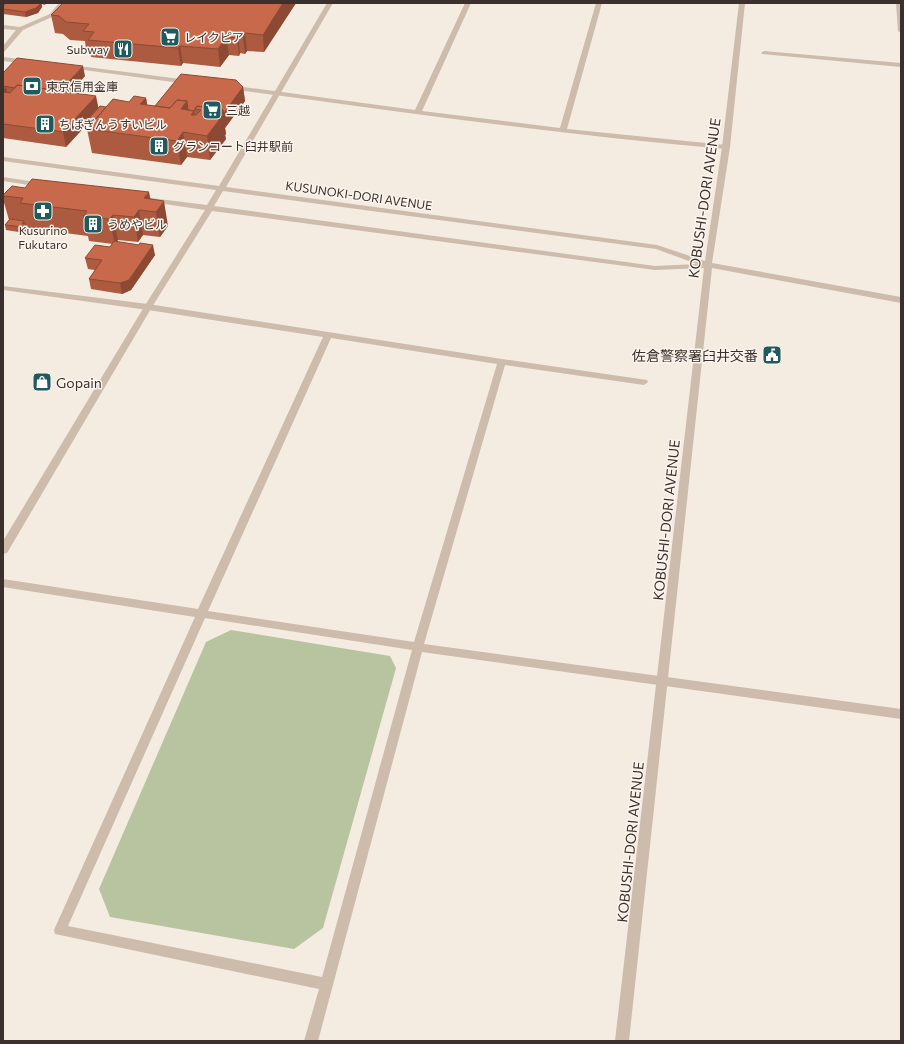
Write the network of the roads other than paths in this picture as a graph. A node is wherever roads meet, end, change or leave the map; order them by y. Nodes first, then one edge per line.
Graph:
1 (62, 3) edge
2 (330, 3) edge
3 (468, 3) edge
4 (599, 3) edge
5 (742, 3) edge
6 (899, 3) edge
7 (3, 27) edge
8 (21, 29) junction
9 (901, 31) edge
10 (4, 48) edge
11 (764, 53) dead end
12 (3, 59) edge
13 (40, 63) edge
14 (901, 65) edge
15 (63, 66) edge
16 (194, 83) edge
17 (224, 86) edge
18 (276, 93) junction
19 (418, 112) junction
20 (563, 130) junction
21 (726, 147) junction
22 (3, 159) edge
23 (3, 179) edge
24 (49, 186) edge
25 (221, 188) junction
26 (142, 199) edge
27 (209, 209) junction
28 (708, 265) junction
29 (3, 288) edge
30 (901, 300) edge
31 (148, 307) junction
32 (328, 335) junction
33 (502, 362) junction
34 (644, 382) dead end
35 (3, 550) edge
36 (3, 584) edge
37 (201, 614) junction
38 (418, 647) junction
39 (662, 681) junction
40 (901, 714) edge
41 (327, 984) junction
42 (311, 1041) edge
43 (622, 1041) edge

1 - 8 street
2 - 18 street
3 - 19 street
4 - 20 street
5 - 21 street, KOBUSHI-DORI AVENUE
6 - 9 street
7 - 8 street
8 - 10 street
11 - 14 street
12 - 13 street
15 - 16 street
17 - 18 street
18 - 19 street
18 - 25 street
19 - 20 street
20 - 21 street
21 - 28 street, KOBUSHI-DORI AVENUE
22 - 25 street, KUSUNOKI-DORI AVENUE
23 - 24 street
25 - 27 street
25 - 28 street, KUSUNOKI-DORI AVENUE
26 - 27 street, KUSUNOKI-DORI AVENUE
27 - 28 street, KUSUNOKI-DORI AVENUE
27 - 31 street
28 - 30 street, KUSUNOKI-DORI AVENUE
28 - 39 street, KOBUSHI-DORI AVENUE
29 - 31 street
31 - 32 street
31 - 35 street
32 - 33 street
32 - 37 street
33 - 34 street
33 - 38 street
36 - 37 street
37 - 38 street
37 - 41 street
38 - 39 street
38 - 41 street
39 - 40 street
39 - 43 street, KOBUSHI-DORI AVENUE
41 - 42 street

